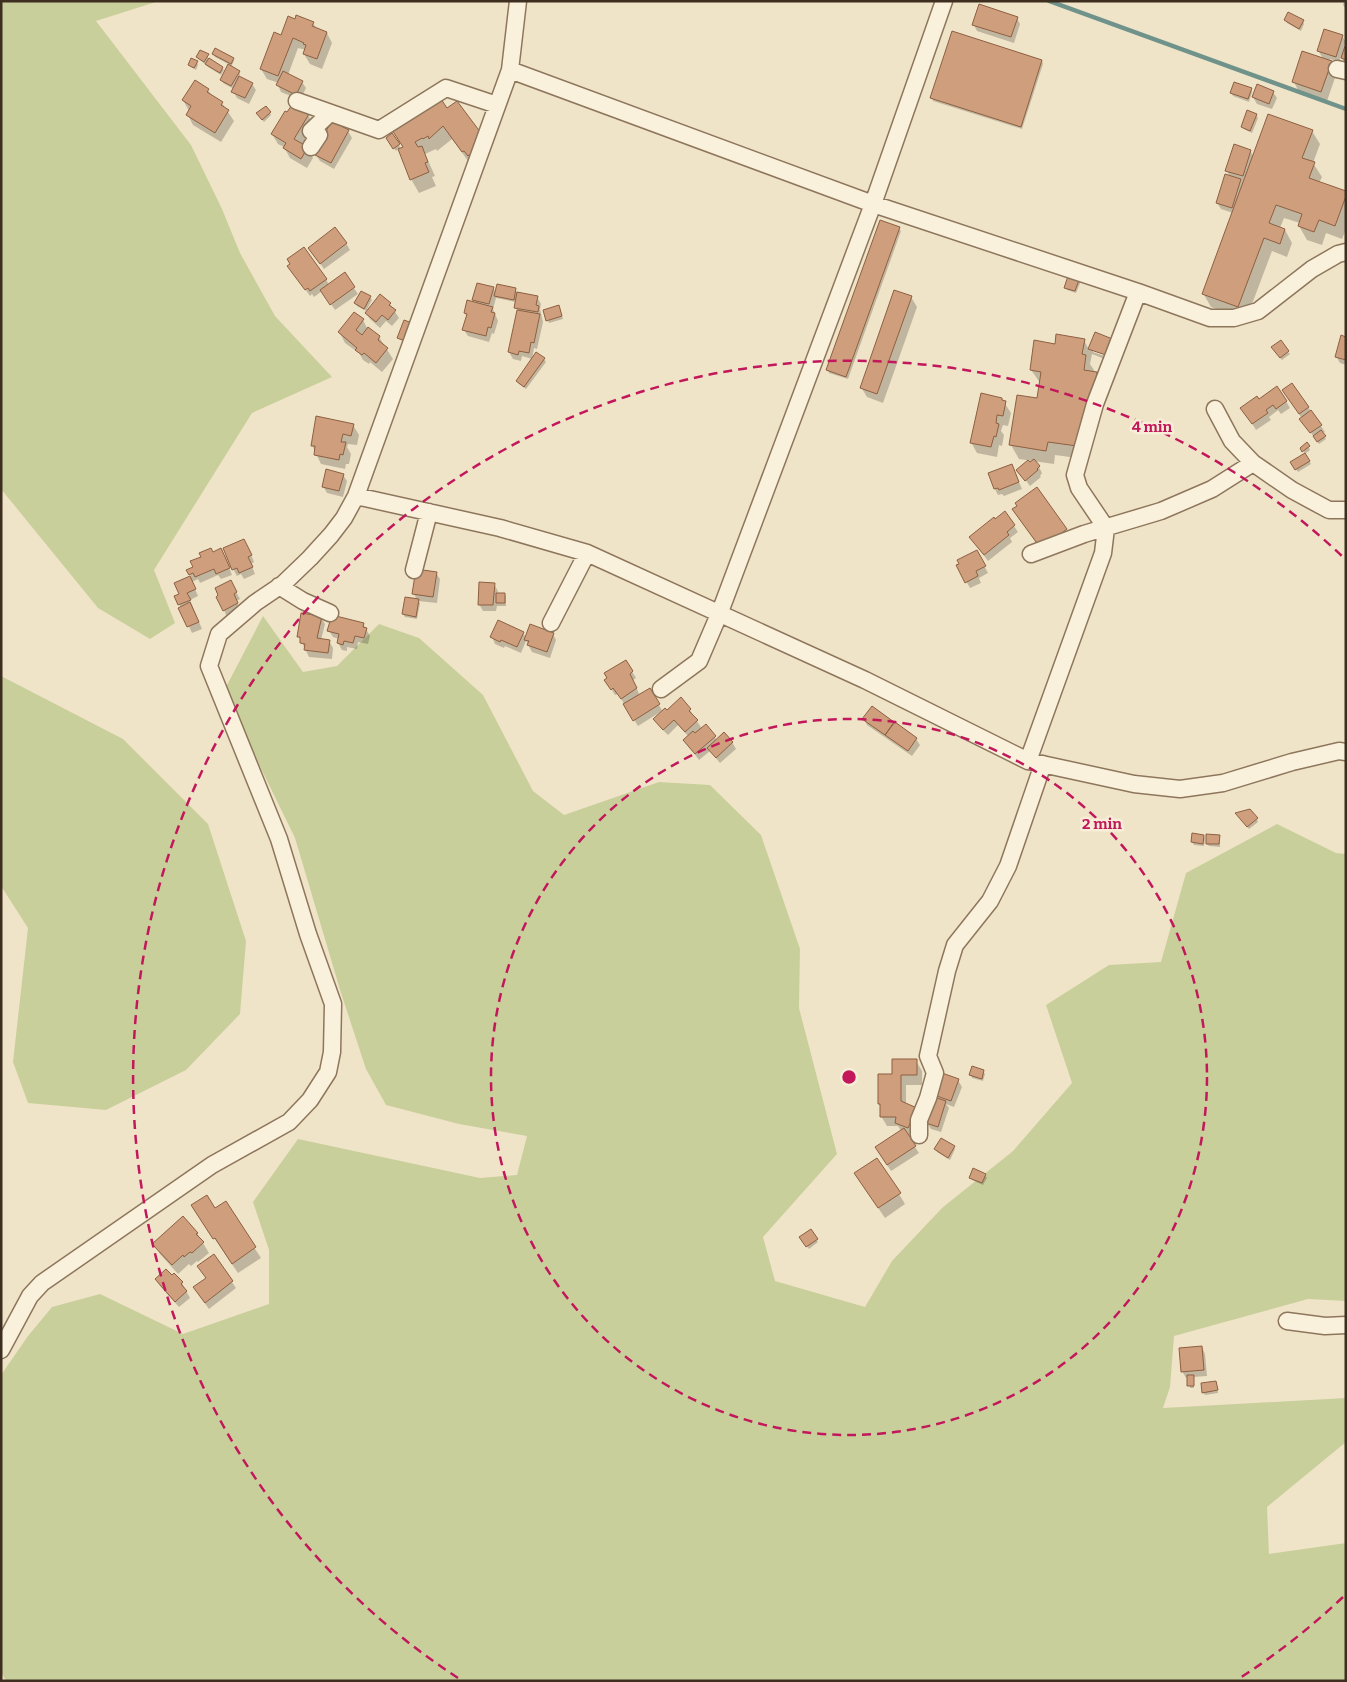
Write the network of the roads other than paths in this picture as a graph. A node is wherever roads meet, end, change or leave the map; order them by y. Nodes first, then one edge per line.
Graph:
1 (518, 1) edge
2 (944, 1) edge
3 (510, 70) junction
4 (297, 101) dead end
5 (497, 105) junction
6 (330, 113) junction
7 (311, 147) dead end
8 (873, 204) junction
9 (1346, 252) edge
10 (1138, 292) junction
11 (1215, 409) dead end
12 (1253, 464) junction
13 (356, 496) junction
14 (1346, 510) edge
15 (429, 512) junction
16 (1106, 528) junction
17 (586, 553) junction
18 (1031, 554) dead end
19 (414, 570) dead end
20 (279, 586) junction
21 (720, 612) junction
22 (330, 613) dead end
23 (551, 623) dead end
24 (662, 689) dead end
25 (1346, 752) edge
26 (1036, 763) junction
27 (919, 1135) dead end
28 (1287, 1321) dead end
29 (1346, 1325) edge
30 (1, 1350) edge

1 - 3 street
2 - 8 street
3 - 5 street
3 - 8 street
4 - 6 street
5 - 6 street
5 - 13 street
6 - 7 street
8 - 10 street
8 - 21 street
9 - 10 street
10 - 16 street
11 - 12 street
12 - 14 street
12 - 16 street
13 - 15 street
13 - 20 street
15 - 17 street
15 - 19 street
16 - 18 street
16 - 26 street
17 - 21 street
17 - 23 street
20 - 22 street
20 - 30 street
21 - 24 street
21 - 26 street
25 - 26 street
26 - 27 street
28 - 29 street

